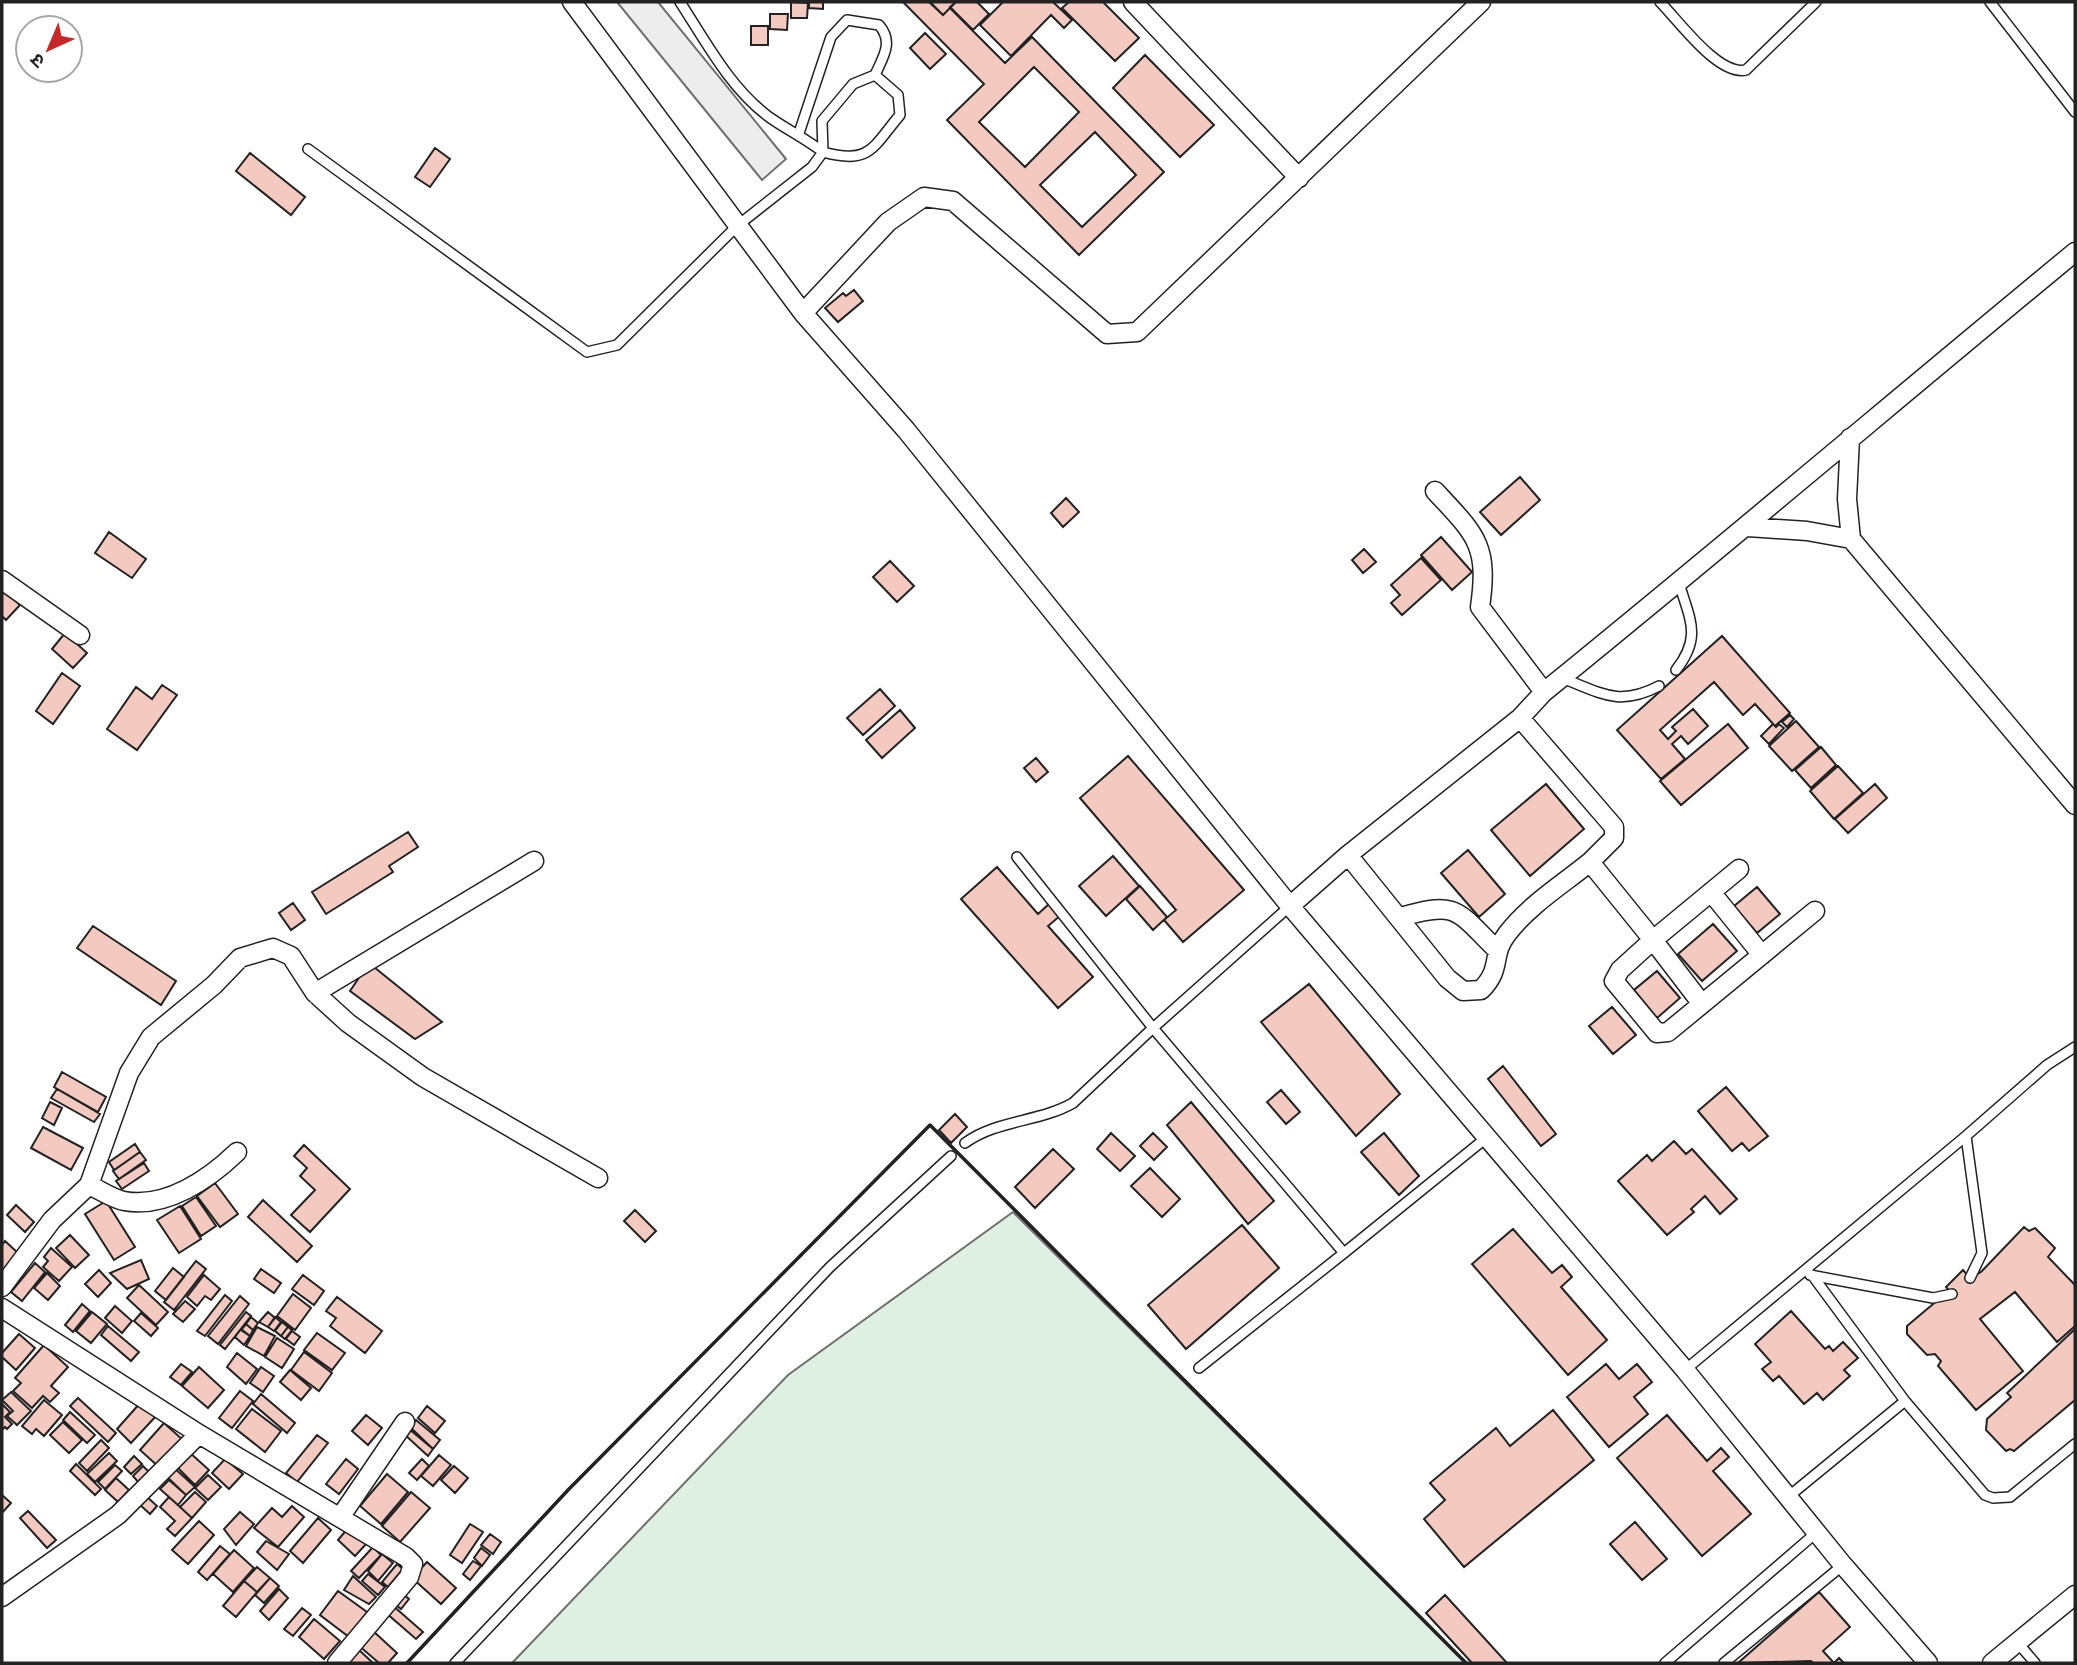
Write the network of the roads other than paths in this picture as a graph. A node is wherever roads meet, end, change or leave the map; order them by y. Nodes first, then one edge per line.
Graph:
1 (572, 2) edge
2 (680, 2) edge
3 (1133, 2) edge
4 (1481, 2) edge
5 (1660, 2) edge
6 (1816, 2) edge
7 (1990, 2) edge
8 (875, 75) junction
9 (2075, 112) edge
10 (799, 133) junction
11 (308, 149) dead end
12 (824, 152) junction
13 (1299, 178) junction
14 (737, 226) junction
15 (2075, 252) edge
16 (803, 313) junction
17 (1850, 438) junction
18 (1435, 491) dead end
19 (1748, 527) junction
20 (1851, 539) junction
21 (2, 580) edge
22 (1679, 583) junction
23 (79, 635) dead end
24 (1676, 670) dead end
25 (1561, 678) junction
26 (1659, 686) dead end
27 (1544, 692) junction
28 (1520, 718) junction
29 (2075, 805) edge
30 (1348, 855) junction
31 (1017, 857) dead end
32 (534, 861) dead end
33 (1590, 862) junction
34 (1739, 869) dead end
35 (1711, 892) junction
36 (1290, 906) junction
37 (1815, 911) dead end
38 (1401, 917) junction
39 (1653, 940) junction
40 (1497, 950) junction
41 (1762, 955) junction
42 (315, 993) junction
43 (1702, 1004) junction
44 (1153, 1028) junction
45 (2075, 1047) edge
46 (1966, 1136) junction
47 (1486, 1138) junction
48 (965, 1143) dead end
49 (237, 1152) dead end
50 (951, 1156) dead end
51 (598, 1178) dead end
52 (89, 1185) junction
53 (1344, 1253) junction
54 (1799, 1272) junction
55 (1812, 1275) junction
56 (1970, 1278) dead end
57 (2, 1287) edge
58 (1952, 1294) dead end
59 (2, 1308) edge
60 (1199, 1368) dead end
61 (1685, 1370) junction
62 (1905, 1401) junction
63 (405, 1422) dead end
64 (199, 1434) junction
65 (2075, 1444) edge
66 (1788, 1497) junction
67 (341, 1516) junction
68 (1817, 1532) junction
69 (1843, 1564) junction
70 (2, 1597) edge
71 (2074, 1600) edge
72 (2018, 1643) junction
73 (337, 1663) edge
74 (455, 1663) edge
75 (1665, 1663) edge
76 (1724, 1663) edge
77 (1928, 1663) edge
78 (1992, 1663) edge
79 (2035, 1663) edge

1 - 14 street
2 - 10 lane
3 - 13 street
4 - 13 street
5 - 6 lane
7 - 9 lane
8 - 10 lane
8 - 12 lane
8 - 12 lane
10 - 12 lane
11 - 14 lane
12 - 14 lane
13 - 16 street
14 - 16 street
15 - 17 street
16 - 36 street
17 - 19 street
17 - 20 street
18 - 27 street
19 - 20 street
19 - 22 street
20 - 29 street
21 - 23 street
22 - 24 lane
22 - 25 street
25 - 26 lane
25 - 27 street
27 - 28 street
28 - 30 street
28 - 33 street
30 - 36 street
30 - 38 street
31 - 44 lane
32 - 42 street
33 - 39 street
33 - 40 street
34 - 35 street
35 - 39 street
35 - 41 street
36 - 44 lane
36 - 47 street
37 - 41 street
38 - 40 street
38 - 40 street
39 - 43 street
39 - 43 street
41 - 43 street
42 - 51 street
42 - 52 street
44 - 48 lane
44 - 53 lane
45 - 46 lane
46 - 54 lane
46 - 56 lane
47 - 53 lane
47 - 61 street
49 - 52 street
50 - 74 lane
52 - 57 street
53 - 60 lane
54 - 55 lane
54 - 61 lane
55 - 58 lane
55 - 62 lane
59 - 64 street
61 - 66 street
62 - 65 lane
62 - 66 lane
63 - 67 street
64 - 67 street
64 - 70 street
66 - 68 street
67 - 73 street
68 - 69 street
68 - 75 lane
69 - 76 lane
69 - 77 street
71 - 72 street
72 - 78 street
72 - 79 lane

